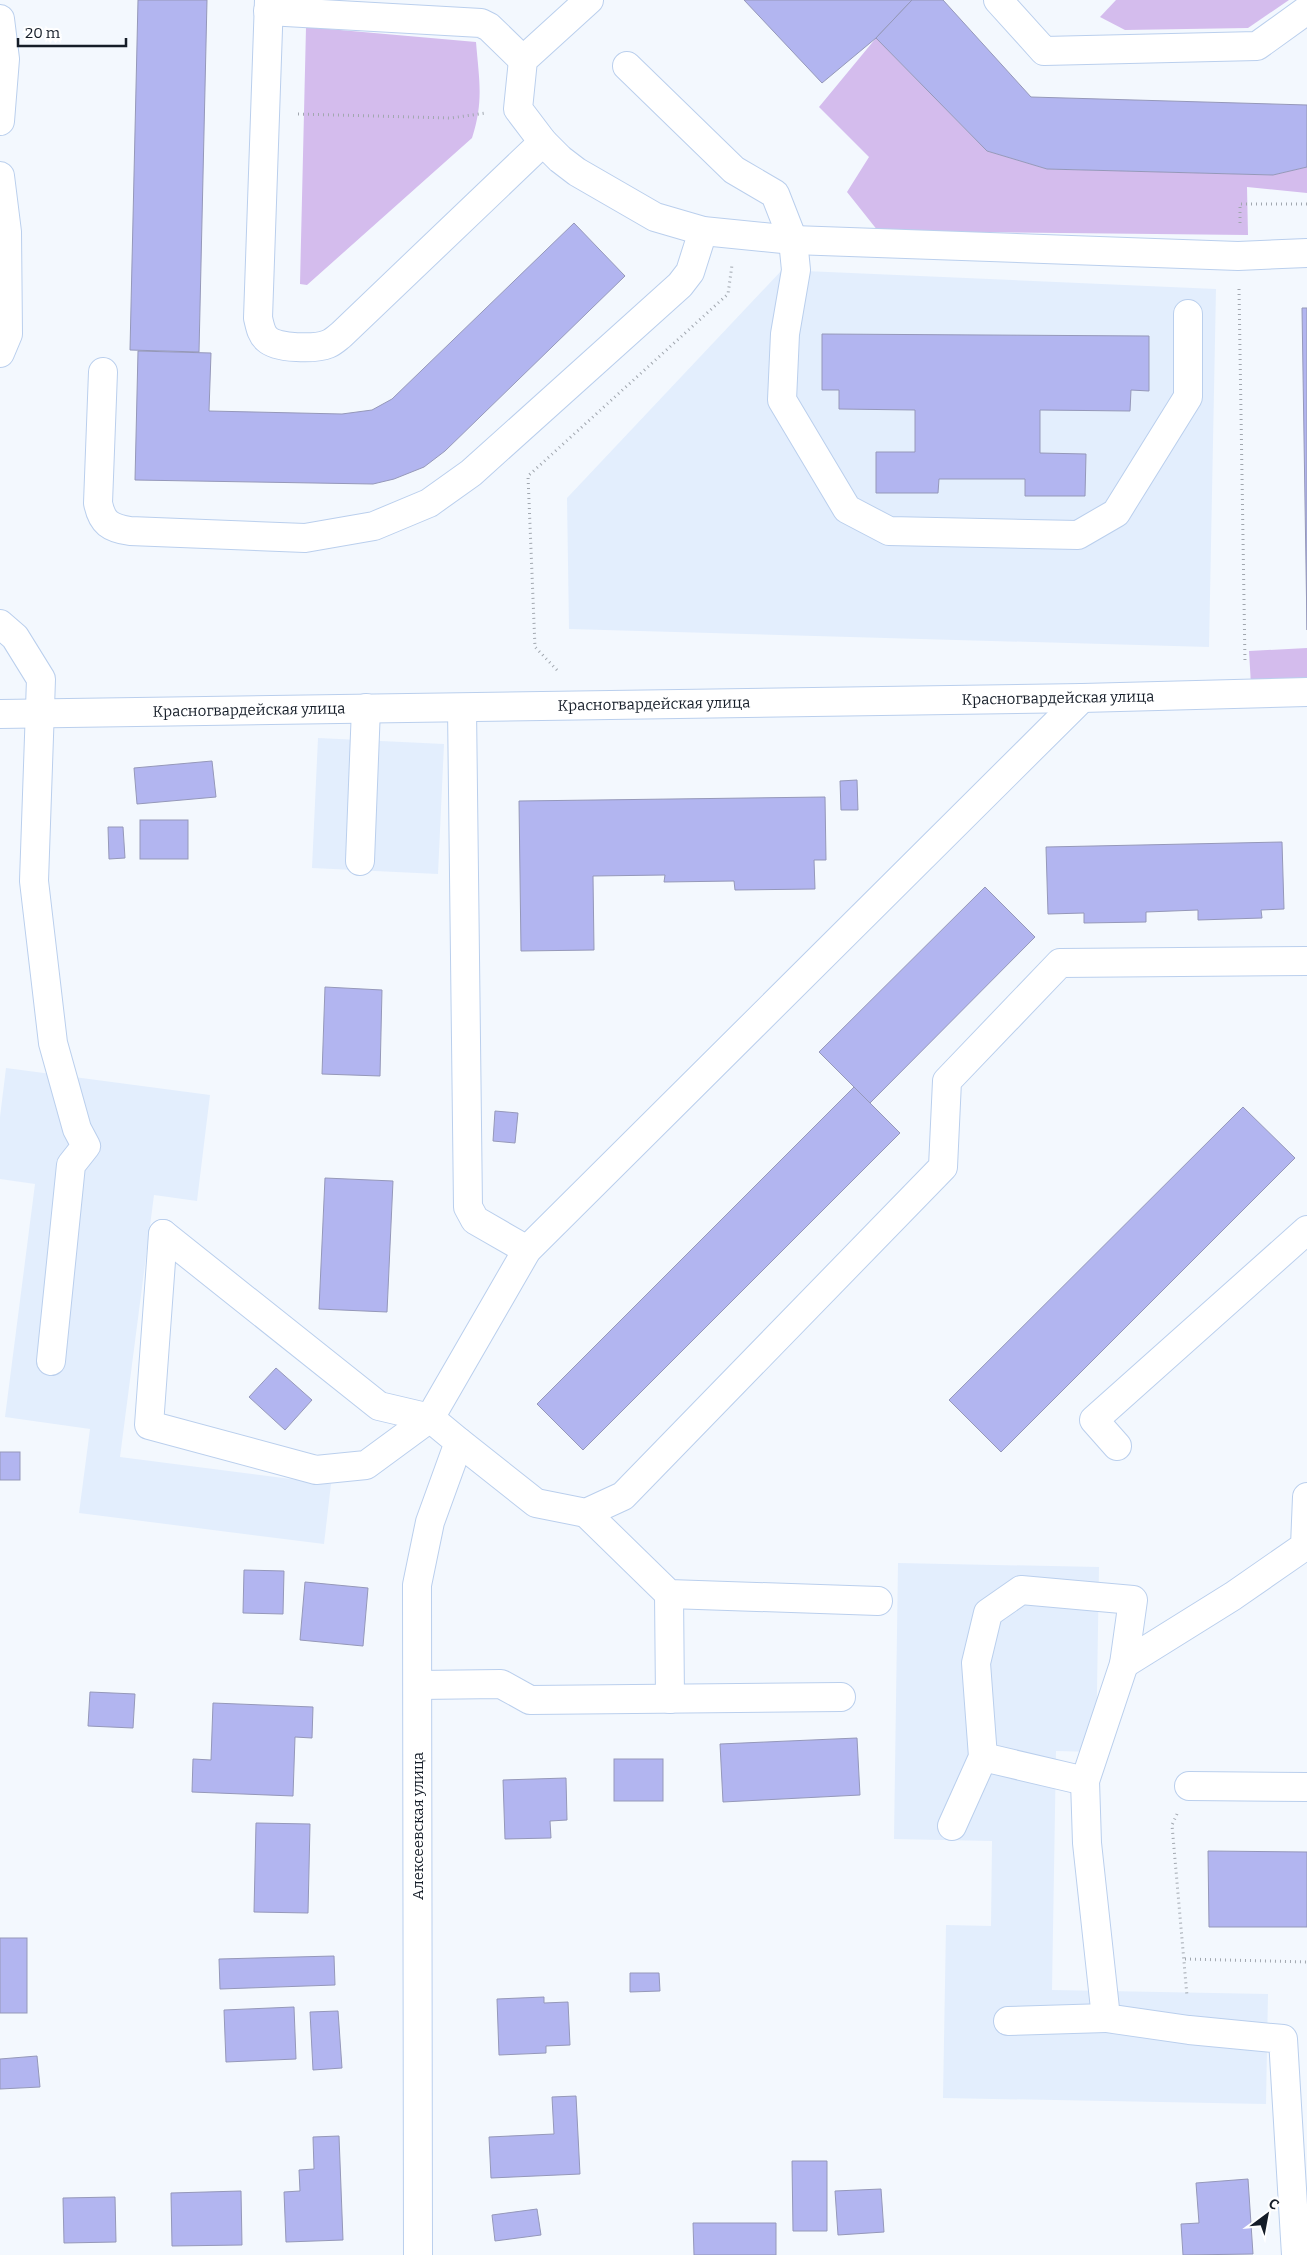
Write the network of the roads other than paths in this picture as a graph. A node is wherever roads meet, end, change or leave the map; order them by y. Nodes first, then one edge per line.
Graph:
1 (589, 0) edge
2 (998, 0) edge
3 (269, 5) edge
4 (1307, 10) edge
5 (0, 18) edge
6 (524, 60) junction
7 (627, 66) dead end
8 (0, 120) edge
9 (543, 142) junction
10 (0, 176) edge
11 (703, 231) junction
12 (793, 240) junction
13 (1307, 253) edge
14 (1188, 314) dead end
15 (0, 353) edge
16 (103, 372) dead end
17 (0, 624) edge
18 (1307, 692) edge
19 (1082, 698) junction
20 (366, 708) junction
21 (462, 708) junction
22 (0, 714) edge
23 (40, 714) junction
24 (360, 861) dead end
25 (1307, 961) edge
26 (1307, 1230) edge
27 (527, 1250) junction
28 (51, 1361) dead end
29 (430, 1418) junction
30 (459, 1442) junction
31 (1117, 1446) dead end
32 (1307, 1511) edge
33 (586, 1513) junction
34 (668, 1594) junction
35 (878, 1601) dead end
36 (1124, 1664) junction
37 (418, 1686) junction
38 (841, 1697) dead end
39 (670, 1699) junction
40 (983, 1757) junction
41 (1085, 1781) junction
42 (1189, 1786) road end
43 (1307, 1787) edge
44 (952, 1826) dead end
45 (1106, 2018) junction
46 (1008, 2021) dead end
47 (418, 2255) edge
48 (1296, 2255) edge

1 - 6 street
2 - 4 street
3 - 6 street
3 - 9 street
5 - 8 street
6 - 9 street
7 - 12 street
9 - 11 street
10 - 15 street
11 - 12 street
11 - 16 street
12 - 13 street
12 - 14 street
17 - 23 street
18 - 19 street, Красногвардейская улица
19 - 21 street, Красногвардейская улица
19 - 27 street
20 - 21 street, Красногвардейская улица
20 - 23 street, Красногвардейская улица
20 - 24 street
21 - 27 street
22 - 23 street, Красногвардейская улица
23 - 28 street
25 - 33 street
26 - 31 street
27 - 29 street
29 - 29 street
29 - 30 street
30 - 33 street
30 - 37 street, Алексеевская улица
32 - 36 street
33 - 34 street
34 - 35 street
34 - 39 street
36 - 40 street
36 - 41 street
37 - 39 street
37 - 47 street, Алексеевская улица
38 - 39 street
40 - 41 street
40 - 44 street
41 - 45 street
42 - 43 street
45 - 46 street
45 - 48 street

